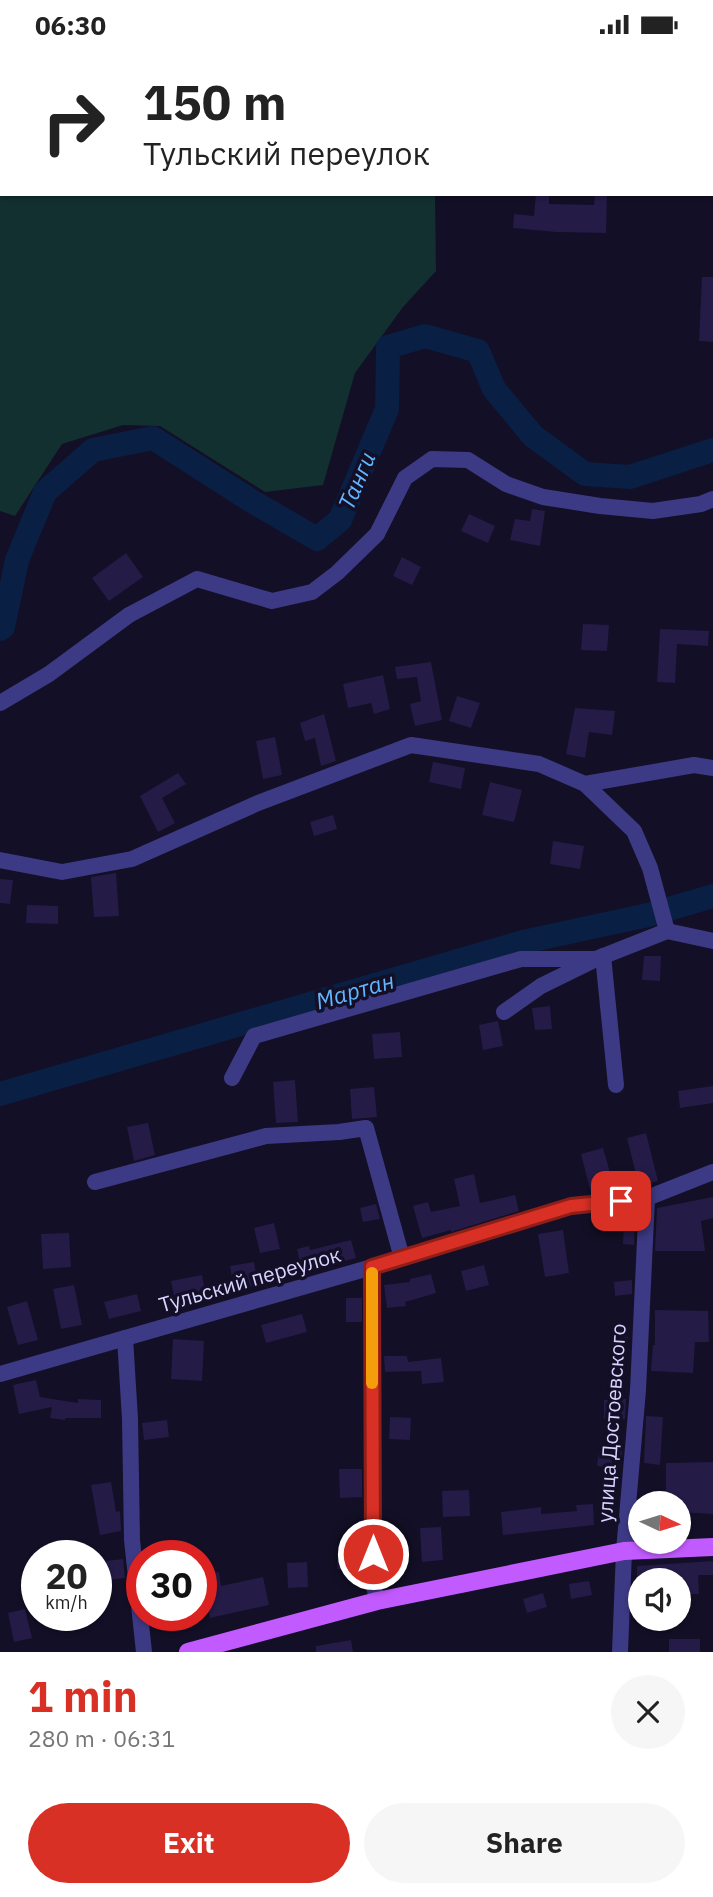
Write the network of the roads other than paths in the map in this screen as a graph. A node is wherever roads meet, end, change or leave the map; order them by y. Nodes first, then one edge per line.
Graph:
1 (713, 499) edge
2 (0, 703) edge
3 (713, 768) edge
4 (585, 785) junction
5 (0, 860) edge
6 (667, 931) junction
7 (713, 941) edge
8 (599, 957) junction
9 (504, 1012) dead end
10 (232, 1078) dead end
11 (616, 1085) dead end
12 (713, 1172) edge
13 (95, 1182) dead end
14 (647, 1198) junction
15 (402, 1258) junction
16 (372, 1267) junction
17 (125, 1338) junction
18 (0, 1374) edge
19 (713, 1547) edge
20 (624, 1551) junction
21 (377, 1601) junction
22 (144, 1652) edge
23 (188, 1652) edge
24 (620, 1652) edge

1 - 2 street
3 - 4 street
4 - 5 street
4 - 6 street
6 - 7 street
6 - 8 street
8 - 9 street
8 - 10 street
8 - 11 street
12 - 14 street, Тульский переулок
13 - 15 street
14 - 15 street, Тульский переулок
14 - 20 street, улица Достоевского
15 - 16 street, Тульский переулок
16 - 17 street, Тульский переулок
16 - 21 street
17 - 18 street, Тульский переулок
17 - 22 street
19 - 20 main road
20 - 21 main road
20 - 24 street, улица Достоевского
21 - 23 main road

